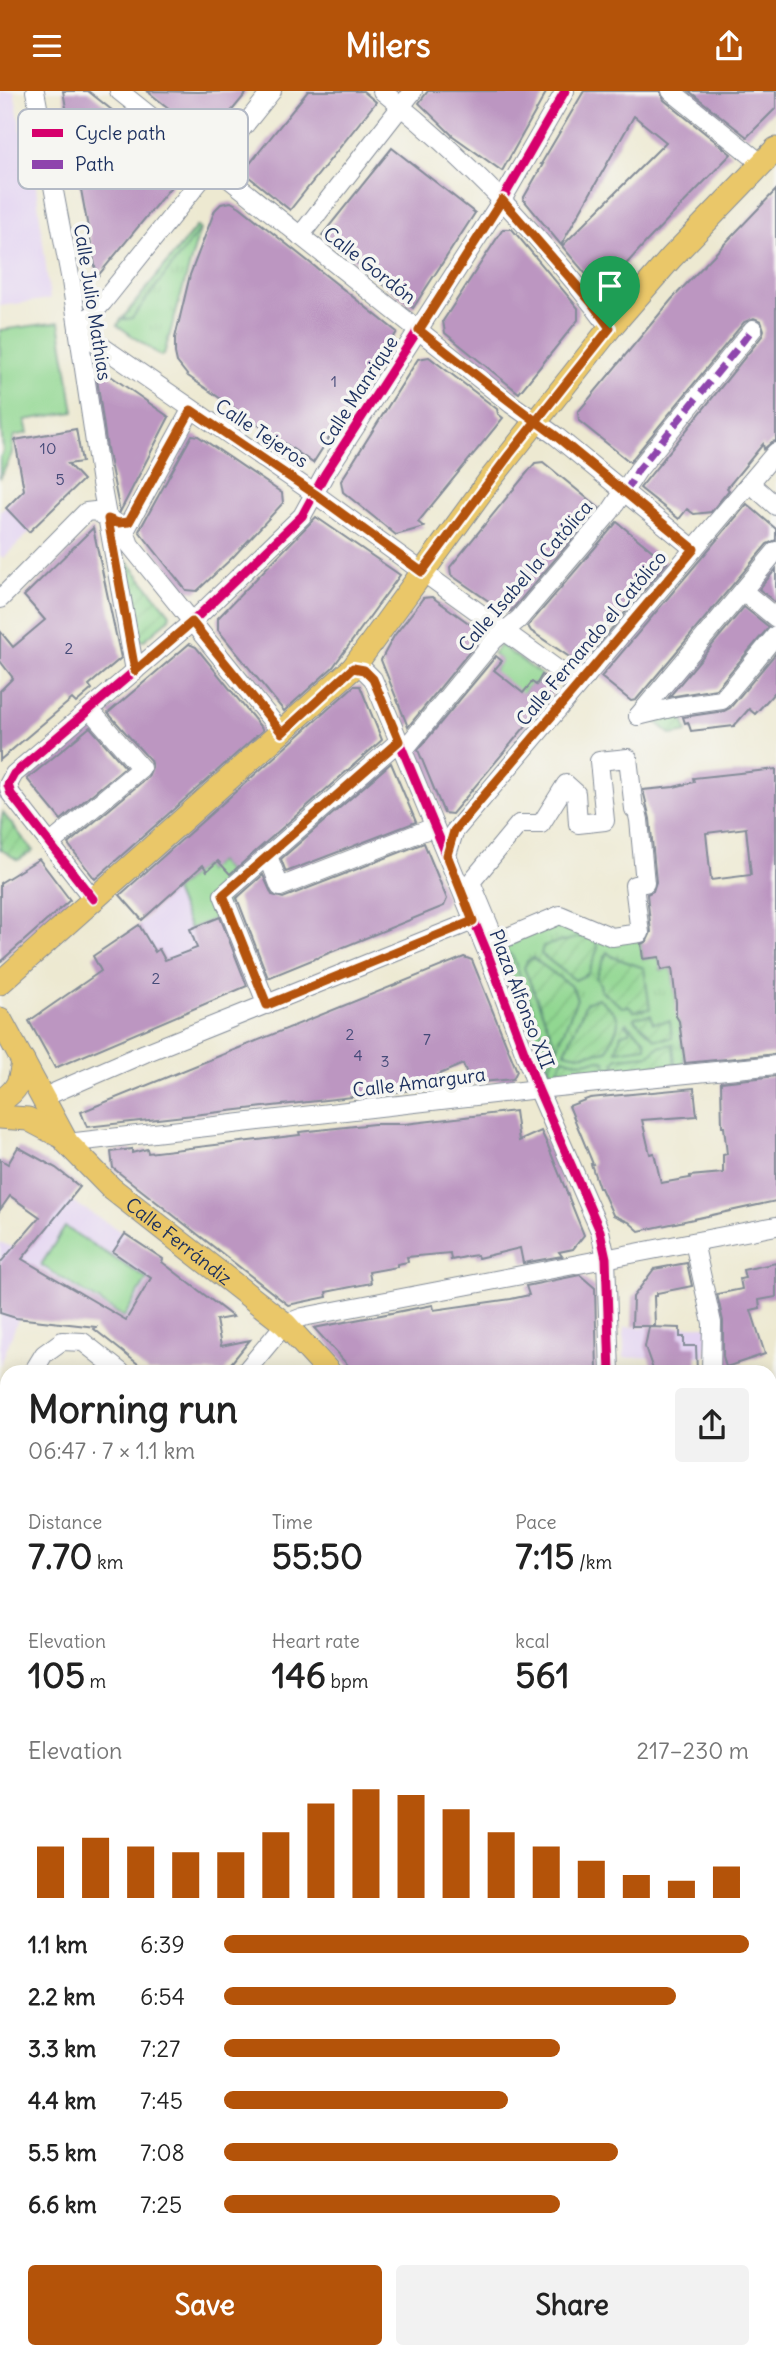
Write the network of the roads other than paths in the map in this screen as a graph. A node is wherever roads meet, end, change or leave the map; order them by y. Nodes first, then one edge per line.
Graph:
1 (35, 91) edge
2 (119, 91) edge
3 (272, 91) edge
4 (382, 91) edge
5 (413, 91) edge
6 (565, 91) edge
7 (671, 91) edge
8 (400, 106) junction
9 (38, 109) edge
10 (142, 109) edge
11 (248, 122) edge
12 (769, 156) edge
13 (54, 189) edge
14 (194, 189) edge
15 (242, 189) edge
16 (502, 200) junction
17 (300, 236) junction
18 (610, 328) junction
19 (753, 329) dead end
20 (78, 330) junction
21 (419, 330) junction
22 (191, 410) junction
23 (536, 421) junction
24 (776, 452) edge
25 (750, 483) junction
26 (625, 493) junction
27 (315, 494) junction
28 (776, 506) edge
29 (108, 519) junction
30 (129, 522) junction
31 (694, 549) junction
32 (776, 551) edge
33 (422, 572) junction
34 (743, 591) junction
35 (0, 599) edge
36 (776, 618) edge
37 (192, 622) junction
38 (505, 631) junction
39 (776, 635) edge
40 (353, 668) junction
41 (135, 671) junction
42 (586, 677) junction
43 (90, 710) junction
44 (282, 733) junction
45 (401, 746) junction
46 (14, 774) junction
47 (0, 788) edge
48 (605, 821) joint
49 (434, 827) junction
50 (50, 844) junction
51 (447, 855) junction
52 (268, 856) junction
53 (93, 899) junction
54 (473, 921) junction
55 (0, 982) edge
56 (267, 1005) junction
57 (0, 1019) edge
58 (23, 1060) junction
59 (776, 1065) edge
60 (538, 1089) junction
61 (44, 1097) junction
62 (0, 1101) edge
63 (0, 1109) edge
64 (0, 1118) edge
65 (64, 1140) junction
66 (776, 1226) edge
67 (694, 1242) junction
68 (606, 1258) junction
69 (285, 1324) junction
70 (37, 1365) edge
71 (112, 1365) edge
72 (251, 1365) edge
73 (323, 1365) edge
74 (610, 1365) edge
75 (711, 1365) edge

1 - 9 street, Calle Julio Mathias
2 - 10 street, Calle Gordón
3 - 11 street
4 - 8 street
5 - 8 street
6 - 16 street, Calle Manrique
7 - 12 street
8 - 16 street
8 - 17 street
12 - 18 main road
13 - 20 street, Calle Julio Mathias
14 - 20 street
15 - 17 street, Calle Gordón
16 - 18 street
16 - 21 street, Calle Manrique
17 - 21 street, Calle Gordón
18 - 23 main road
19 - 26 street, Calle Isabel la Católica
20 - 22 street, Calle Tejeros
20 - 29 street, Calle Julio Mathias
21 - 23 street, Calle Gordón
21 - 27 street, Calle Manrique
22 - 27 street, Calle Tejeros
22 - 30 street
23 - 26 street, Calle Gordón
23 - 33 main road
24 - 25 street, Calle Fernando el Católico
25 - 28 street
25 - 31 street, Calle Fernando el Católico
26 - 31 street, Calle Gordón
26 - 38 street, Calle Isabel la Católica
27 - 33 street, Calle Tejeros
27 - 37 street, Calle Manrique
29 - 30 street
29 - 35 street
29 - 41 street, Calle Julio Mathias
30 - 37 street
31 - 42 street, Calle Fernando el Católico
32 - 34 street
33 - 38 street, Calle Tejeros
33 - 40 main road
34 - 36 street
34 - 39 street
37 - 41 street, Calle Manrique
37 - 44 street
38 - 42 street, Calle Tejeros
38 - 45 street, Calle Isabel la Católica
40 - 44 main road
40 - 45 street, Plaza Alfonso XII
41 - 43 street, Calle Manrique
42 - 51 street, Calle Fernando el Católico
43 - 46 street, Calle Manrique
43 - 50 street
44 - 53 main road
45 - 49 street, Plaza Alfonso XII
45 - 52 street, Calle Isabel la Católica
46 - 47 street, Calle Manrique
46 - 50 street
48 - 48 street
49 - 51 street, Plaza Alfonso XII
49 - 52 street
50 - 53 street
51 - 54 street, Plaza Alfonso XII
52 - 56 street, Calle Isabel la Católica
53 - 55 main road
54 - 56 street
54 - 60 street, Plaza Alfonso XII
56 - 61 street
57 - 58 main road, Calle Ferrándiz
58 - 61 main road, Calle Ferrándiz
58 - 62 main road
59 - 60 street, Calle Amargura
60 - 65 street, Calle Amargura
60 - 68 street, Plaza Alfonso XII
61 - 63 main road
61 - 65 main road, Calle Ferrándiz
64 - 65 main road
65 - 69 main road, Calle Ferrándiz
66 - 67 street
67 - 68 street
67 - 75 street
68 - 69 street
68 - 74 street, Plaza Alfonso XII
69 - 72 street
69 - 73 main road, Calle Ferrándiz
70 - 71 street

